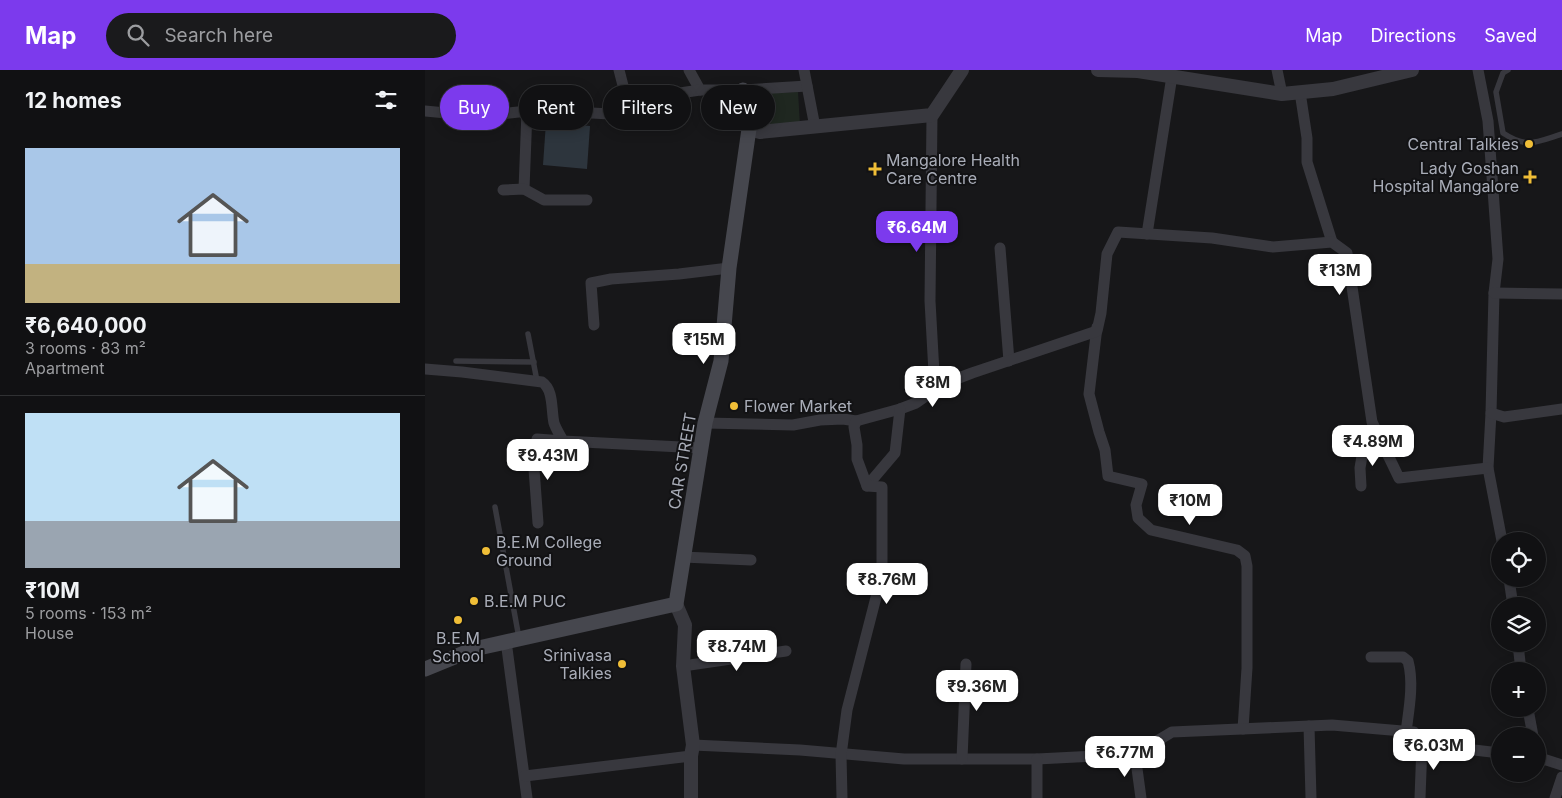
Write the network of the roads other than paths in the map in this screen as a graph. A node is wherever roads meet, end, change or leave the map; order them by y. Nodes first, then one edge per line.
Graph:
1 (619, 70) edge
2 (689, 70) edge
3 (804, 70) edge
4 (963, 70) edge
5 (1097, 70) edge
6 (1277, 70) edge
7 (1412, 70) edge
8 (1478, 70) edge
9 (1509, 70) edge
10 (1172, 76) junction
11 (623, 85) edge
12 (807, 86) junction
13 (775, 88) edge
14 (700, 90) joint
15 (691, 91) edge
16 (1299, 92) junction
17 (1282, 94) junction
18 (425, 111) edge
19 (519, 113) edge
20 (932, 115) junction
21 (815, 126) junction
22 (526, 130) edge
23 (749, 130) edge
24 (753, 130) edge
25 (1562, 134) edge
26 (524, 189) junction
27 (503, 190) dead end
28 (587, 200) dead end
29 (1147, 234) junction
30 (1332, 242) junction
31 (1000, 248) dead end
32 (729, 268) junction
33 (1494, 293) junction
34 (1562, 294) edge
35 (594, 324) dead end
36 (1097, 327) junction
37 (528, 334) dead end
38 (456, 360) dead end
39 (1009, 361) junction
40 (534, 362) junction
41 (425, 369) edge
42 (537, 381) junction
43 (937, 384) junction
44 (900, 409) junction
45 (1562, 409) edge
46 (1491, 413) junction
47 (856, 420) junction
48 (705, 423) junction
49 (563, 441) junction
50 (701, 448) junction
51 (1385, 448) junction
52 (1488, 468) junction
53 (867, 486) junction
54 (1361, 486) dead end
55 (495, 508) dead end
56 (538, 523) dead end
57 (1501, 532) edge
58 (683, 557) junction
59 (751, 560) dead end
60 (676, 604) junction
61 (512, 639) junction
62 (786, 651) dead end
63 (1371, 657) dead end
64 (965, 664) dead end
65 (683, 666) junction
66 (425, 669) edge
67 (1309, 726) junction
68 (1243, 729) junction
69 (1406, 732) junction
70 (1422, 744) junction
71 (692, 750) junction
72 (1491, 752) edge
73 (1135, 754) junction
74 (841, 755) junction
75 (962, 759) junction
76 (1037, 759) junction
77 (1546, 760) edge
78 (1562, 765) edge
79 (525, 776) junction
80 (1562, 777) edge
81 (527, 798) edge
82 (691, 798) edge
83 (842, 798) edge
84 (1037, 798) edge
85 (1141, 798) edge
86 (1311, 798) edge
87 (1420, 798) edge
88 (1555, 798) edge

1 - 11 street
2 - 14 street
3 - 12 street
4 - 20 street
5 - 10 street
6 - 17 street
7 - 16 street
8 - 33 street
9 - 25 lane
10 - 17 street
10 - 29 street
12 - 13 street
12 - 21 street
14 - 15 street
16 - 17 street
16 - 30 street
18 - 19 street
20 - 21 street
20 - 43 street
21 - 24 street
22 - 26 street
23 - 32 main road, CAR STREET
26 - 27 street
26 - 28 street
29 - 30 street
29 - 36 street
30 - 51 street
31 - 39 street
32 - 35 street
32 - 48 main road, CAR STREET
33 - 34 street
33 - 46 street
36 - 39 street
36 - 68 street
37 - 40 lane
38 - 40 lane
39 - 43 street
40 - 42 lane
41 - 42 street
42 - 49 street
43 - 44 street
44 - 47 street
44 - 53 street
45 - 46 street
46 - 52 street
47 - 48 street
47 - 53 street
48 - 50 main road, CAR STREET
49 - 50 street
49 - 56 street
50 - 58 main road, CAR STREET
51 - 52 street
51 - 54 street
52 - 57 street
53 - 74 street
55 - 61 lane
58 - 59 street
58 - 60 main road, CAR STREET
60 - 61 main road
60 - 65 street, CAR STREET
61 - 66 main road
61 - 79 street
62 - 65 street
63 - 69 street
64 - 75 street
65 - 71 street, CAR STREET
67 - 68 street
67 - 69 street
67 - 86 street
68 - 73 street
69 - 70 street
70 - 72 street
70 - 87 street
71 - 74 street
71 - 79 street
71 - 82 street, CAR STREET
73 - 76 street
73 - 85 street
74 - 75 street
74 - 83 street
75 - 76 street
76 - 84 street
77 - 78 street
79 - 81 street
80 - 88 street

